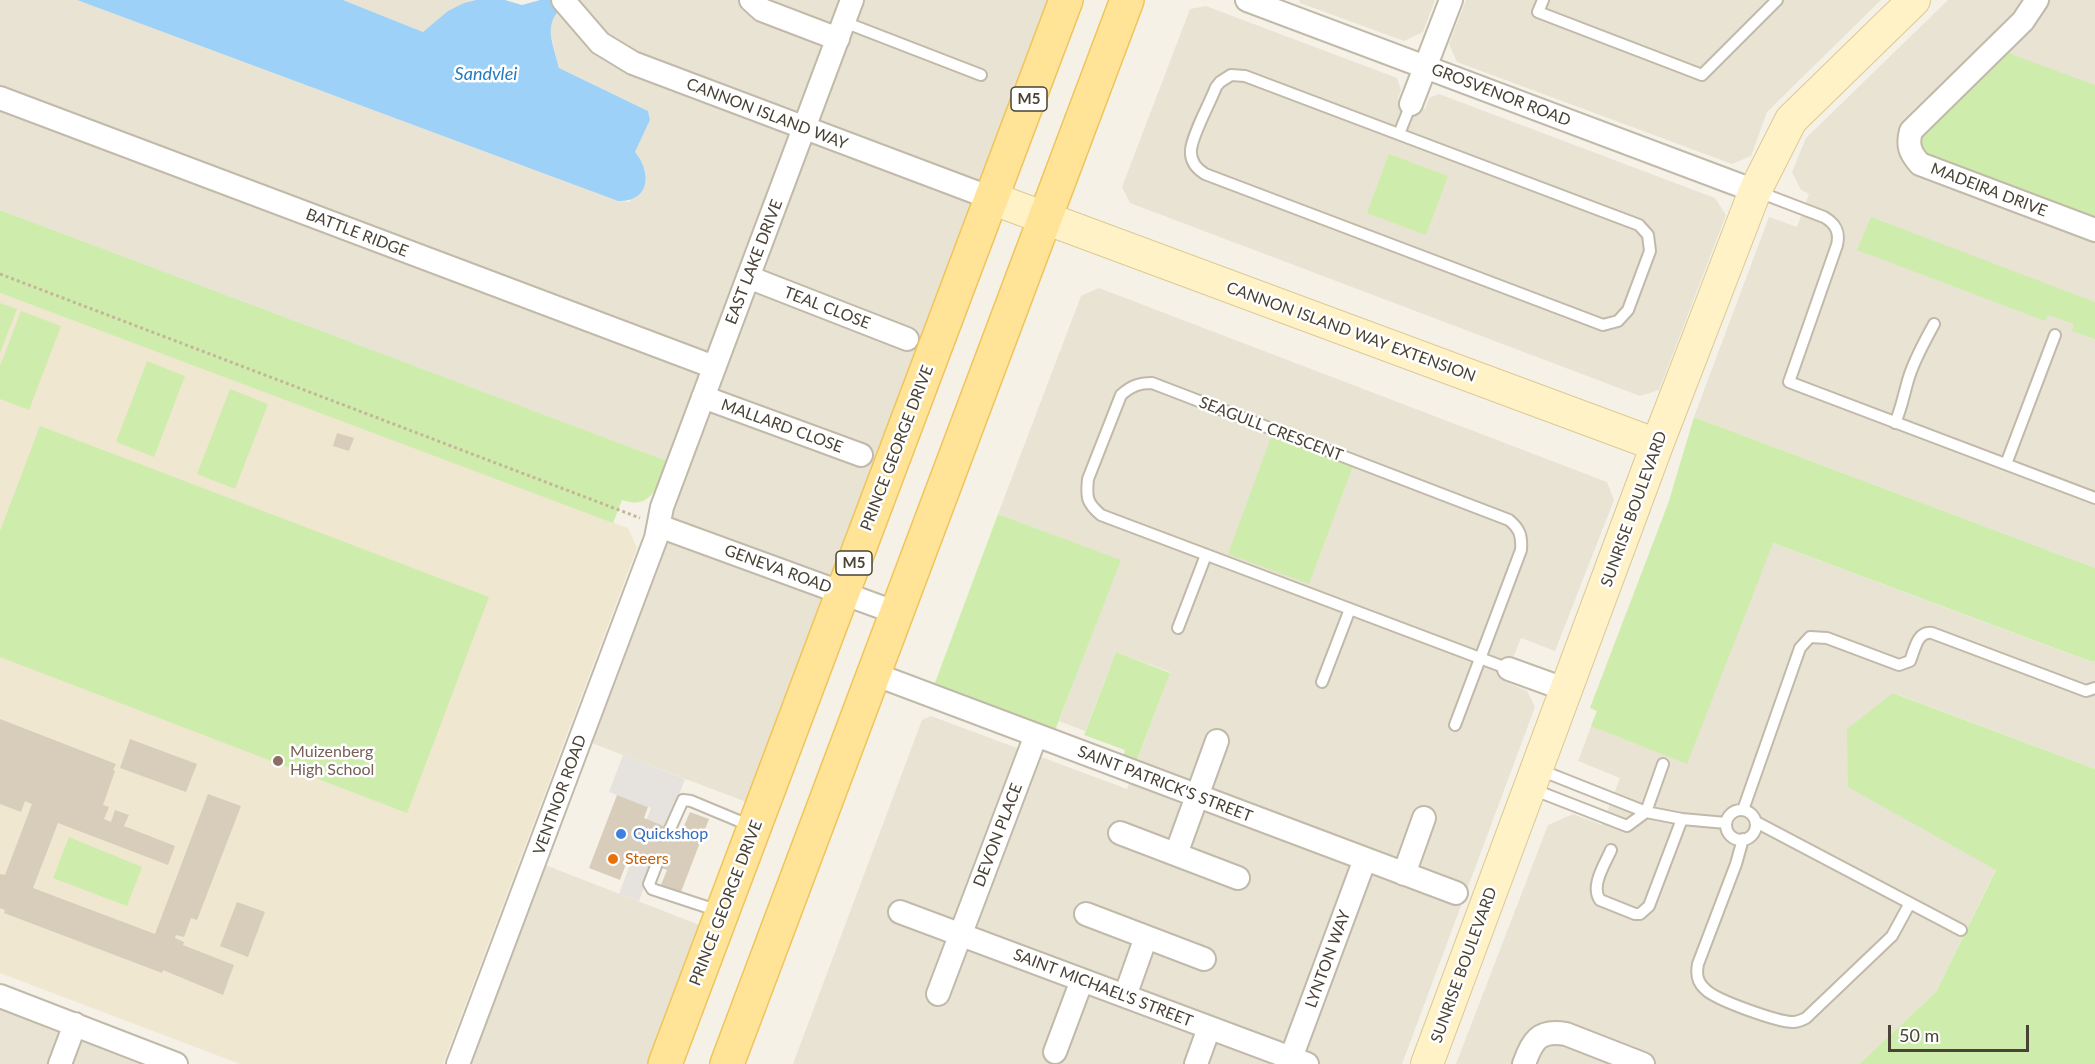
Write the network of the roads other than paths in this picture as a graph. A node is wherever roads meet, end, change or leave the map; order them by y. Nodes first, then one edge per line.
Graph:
1 (751, 0) edge
2 (852, 0) edge
3 (1066, 0) edge
4 (1127, 0) edge
5 (1247, 0) edge
6 (1451, 0) edge
7 (1543, 0) edge
8 (1777, 0) edge
9 (1914, 0) edge
10 (2037, 0) edge
11 (1272, 4) edge
12 (569, 8) edge
13 (841, 31) junction
14 (1425, 66) junction
15 (981, 75) dead end
16 (0, 98) edge
17 (1411, 104) joint
18 (804, 129) junction
19 (1399, 134) junction
20 (1755, 191) junction
21 (991, 198) junction
22 (1046, 218) junction
23 (2095, 230) edge
24 (748, 277) junction
25 (1934, 324) dead end
26 (2055, 335) dead end
27 (906, 339) dead end
28 (714, 367) junction
29 (703, 397) junction
30 (1895, 423) junction
31 (1657, 445) junction
32 (861, 455) dead end
33 (2006, 464) junction
34 (2095, 498) edge
35 (659, 526) junction
36 (1206, 555) junction
37 (842, 593) junction
38 (1350, 609) junction
39 (897, 613) junction
40 (1178, 628) dead end
41 (1480, 658) junction
42 (1509, 669) joint
43 (874, 674) junction
44 (1322, 682) dead end
45 (2095, 688) edge
46 (1567, 690) junction
47 (1455, 725) dead end
48 (1036, 735) junction
49 (1217, 741) dead end
50 (1663, 764) dead end
51 (1533, 779) junction
52 (1197, 796) junction
53 (1743, 810) junction
54 (1646, 812) junction
55 (1424, 818) dead end
56 (1682, 819) junction
57 (1756, 822) junction
58 (1726, 823) junction
59 (754, 827) junction
60 (670, 829) dead end
61 (1120, 833) dead end
62 (1743, 839) junction
63 (1611, 850) dead end
64 (1176, 854) junction
65 (1365, 859) junction
66 (656, 867) dead end
67 (1404, 874) junction
68 (1238, 878) dead end
69 (1456, 893) dead end
70 (1910, 903) junction
71 (722, 912) junction
72 (900, 912) dead end
73 (1086, 914) dead end
74 (1961, 930) dead end
75 (960, 934) junction
76 (1146, 937) junction
77 (1204, 959) dead end
78 (1082, 980) junction
79 (938, 994) dead end
80 (0, 996) edge
81 (1125, 996) junction
82 (75, 1024) junction
83 (1209, 1028) junction
84 (1055, 1052) dead end
85 (1299, 1061) edge
86 (60, 1064) edge
87 (176, 1064) edge
88 (458, 1064) edge
89 (665, 1064) edge
90 (727, 1064) edge
91 (1196, 1064) edge
92 (1427, 1064) edge
93 (1524, 1064) edge
94 (1643, 1064) edge

1 - 13 street
2 - 13 street, EAST LAKE DRIVE
3 - 21 main road, PRINCE GEORGE DRIVE / M5
4 - 22 main road
5 - 11 street, GROSVENOR ROAD
6 - 14 street
7 - 8 lane
9 - 20 street, SUNRISE BOULEVARD
10 - 23 street, MADEIRA DRIVE
11 - 14 street, GROSVENOR ROAD
12 - 18 street, CANNON ISLAND WAY
13 - 15 lane
13 - 18 street, EAST LAKE DRIVE
14 - 17 street
14 - 20 street, GROSVENOR ROAD
16 - 28 street, BATTLE RIDGE
17 - 19 lane
18 - 21 street, CANNON ISLAND WAY
18 - 24 street, EAST LAKE DRIVE
19 - 19 lane
20 - 30 lane
20 - 31 street, SUNRISE BOULEVARD
21 - 22 street, CANNON ISLAND WAY EXTENSION
21 - 37 main road, PRINCE GEORGE DRIVE / M5
22 - 31 street, CANNON ISLAND WAY EXTENSION
22 - 39 main road
24 - 27 street, TEAL CLOSE
24 - 28 street, EAST LAKE DRIVE
25 - 30 lane
26 - 33 lane
28 - 29 street, EAST LAKE DRIVE
29 - 32 street, MALLARD CLOSE
29 - 35 street, EAST LAKE DRIVE
30 - 33 lane
31 - 46 street, SUNRISE BOULEVARD
33 - 34 lane
35 - 37 street, GENEVA ROAD
35 - 88 street, VENTNOR ROAD
36 - 38 lane, SEAGULL CRESCENT
36 - 40 lane
36 - 41 lane, SEAGULL CRESCENT
37 - 39 street, GENEVA ROAD
37 - 59 main road, PRINCE GEORGE DRIVE / M5
38 - 41 lane, SEAGULL CRESCENT
38 - 44 lane
39 - 43 main road
41 - 42 lane, SEAGULL CRESCENT
41 - 47 lane, SEAGULL CRESCENT
42 - 46 street, SEAGULL CRESCENT
43 - 48 street, SAINT PATRICK'S STREET
43 - 90 main road
45 - 53 lane
46 - 51 street, SUNRISE BOULEVARD
48 - 52 street, SAINT PATRICK'S STREET
48 - 75 street, DEVON PLACE
49 - 52 street
50 - 54 lane
51 - 54 lane
51 - 54 lane
51 - 92 street, SUNRISE BOULEVARD
52 - 64 street
52 - 65 street, SAINT PATRICK'S STREET
53 - 57 lane
53 - 58 lane
54 - 56 lane
55 - 67 street
56 - 58 lane
56 - 63 lane
57 - 62 lane
57 - 70 lane
58 - 62 lane
59 - 60 lane
59 - 71 main road, PRINCE GEORGE DRIVE / M5
61 - 64 street
62 - 70 lane
64 - 68 street
65 - 67 street, SAINT PATRICK'S STREET
65 - 85 street, LYNTON WAY
66 - 71 lane
67 - 69 street, SAINT PATRICK'S STREET
70 - 74 lane
71 - 89 main road, PRINCE GEORGE DRIVE / M5
72 - 75 street, SAINT MICHAEL'S STREET
73 - 76 street
75 - 78 street, SAINT MICHAEL'S STREET
75 - 79 street, DEVON PLACE
76 - 77 street
76 - 81 street
78 - 81 street, SAINT MICHAEL'S STREET
78 - 84 street
80 - 82 street
81 - 83 street, SAINT MICHAEL'S STREET
82 - 86 street
82 - 87 street
83 - 85 street, SAINT MICHAEL'S STREET
83 - 91 street
93 - 94 street

